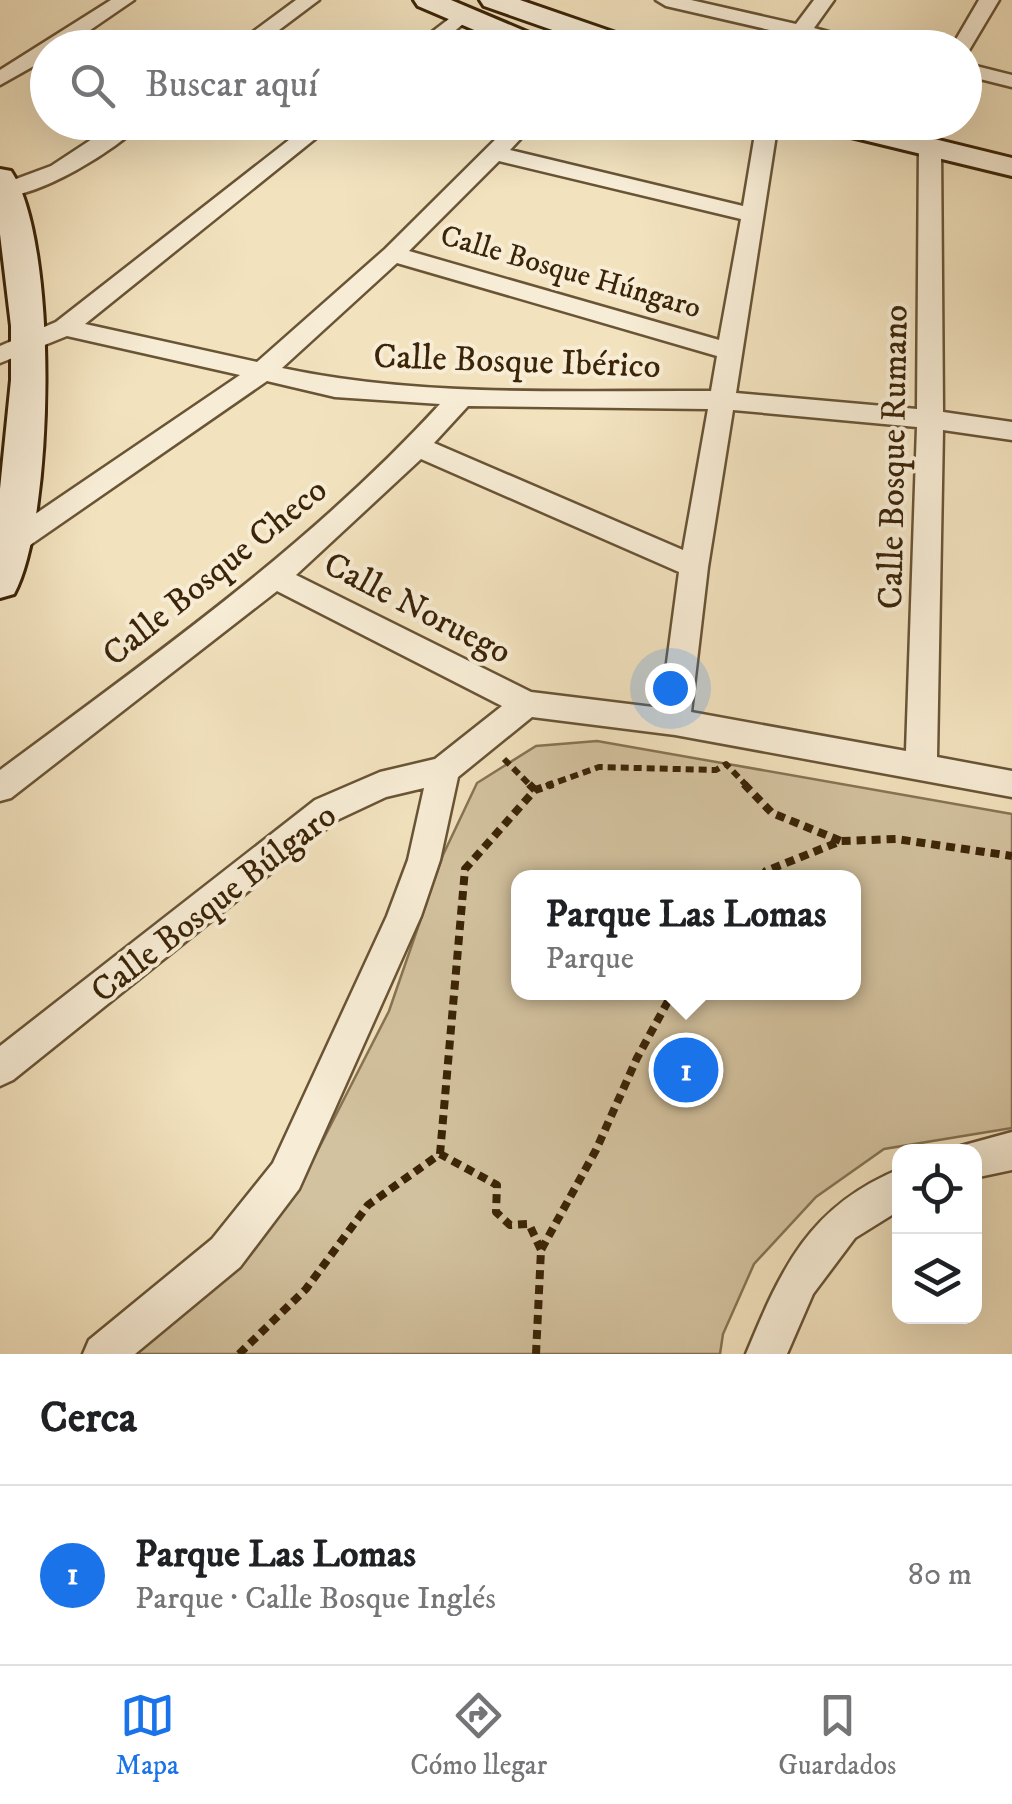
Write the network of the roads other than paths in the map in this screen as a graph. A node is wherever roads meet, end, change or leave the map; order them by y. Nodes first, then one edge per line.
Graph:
1 (124, 0) edge
2 (309, 0) edge
3 (428, 0) edge
4 (494, 0) edge
5 (666, 0) edge
6 (824, 0) edge
7 (989, 0) edge
8 (462, 15) junction
9 (76, 30) edge
10 (266, 30) edge
11 (443, 30) edge
12 (499, 30) edge
13 (575, 30) edge
14 (802, 30) joint
15 (972, 30) edge
16 (30, 60) edge
17 (982, 74) edge
18 (0, 79) edge
19 (1012, 81) edge
20 (982, 138) edge
21 (106, 140) edge
22 (303, 140) edge
23 (508, 140) edge
24 (764, 140) edge
25 (932, 140) edge
26 (947, 140) edge
27 (1012, 140) edge
28 (495, 153) junction
29 (1012, 167) edge
30 (3, 184) edge
31 (750, 214) junction
32 (393, 254) junction
33 (66, 328) junction
34 (15, 350) edge
35 (731, 352) junction
36 (260, 374) junction
37 (461, 397) junction
38 (722, 400) junction
39 (930, 418) junction
40 (1012, 432) edge
41 (418, 447) junction
42 (10, 546) junction
43 (694, 567) junction
44 (275, 577) junction
45 (0, 583) edge
46 (526, 704) junction
47 (675, 722) junction
48 (920, 768) junction
49 (444, 770) junction
50 (1012, 784) edge
51 (0, 788) edge
52 (0, 1068) edge
53 (1012, 1150) edge
54 (982, 1157) edge
55 (892, 1193) edge
56 (104, 1354) edge
57 (766, 1354) edge

1 - 9 street
2 - 10 street
3 - 8 street
4 - 13 street
5 - 14 street
6 - 14 street
7 - 15 street
8 - 11 street
8 - 12 street
16 - 18 street
17 - 19 street
20 - 27 street
21 - 30 street
22 - 33 street
23 - 28 street
24 - 31 street
25 - 39 street, Calle Bosque Rumano
26 - 29 street
28 - 31 street
28 - 32 street
30 - 34 street
31 - 35 street
32 - 35 street, Calle Bosque Húngaro
32 - 36 street
33 - 34 street
33 - 36 street, Calle Bosque Ibérico
34 - 42 street
35 - 38 street
36 - 37 street, Calle Bosque Ibérico
36 - 42 street
37 - 38 street, Calle Bosque Ibérico
37 - 41 street, Calle Bosque Checo
38 - 39 street, Calle Bosque Ibérico
38 - 43 street
39 - 40 street, Calle Bosque Ibérico
39 - 48 street, Calle Bosque Rumano
41 - 43 street
41 - 44 street, Calle Bosque Checo
42 - 45 street
43 - 47 street
44 - 46 street, Calle Noruego
44 - 51 street, Calle Bosque Checo
46 - 47 street, Calle Noruego
46 - 49 street
47 - 48 street, Calle Noruego
48 - 50 street, Calle Noruego
49 - 52 street, Calle Bosque Búlgaro
49 - 56 street
53 - 54 street
55 - 57 street

